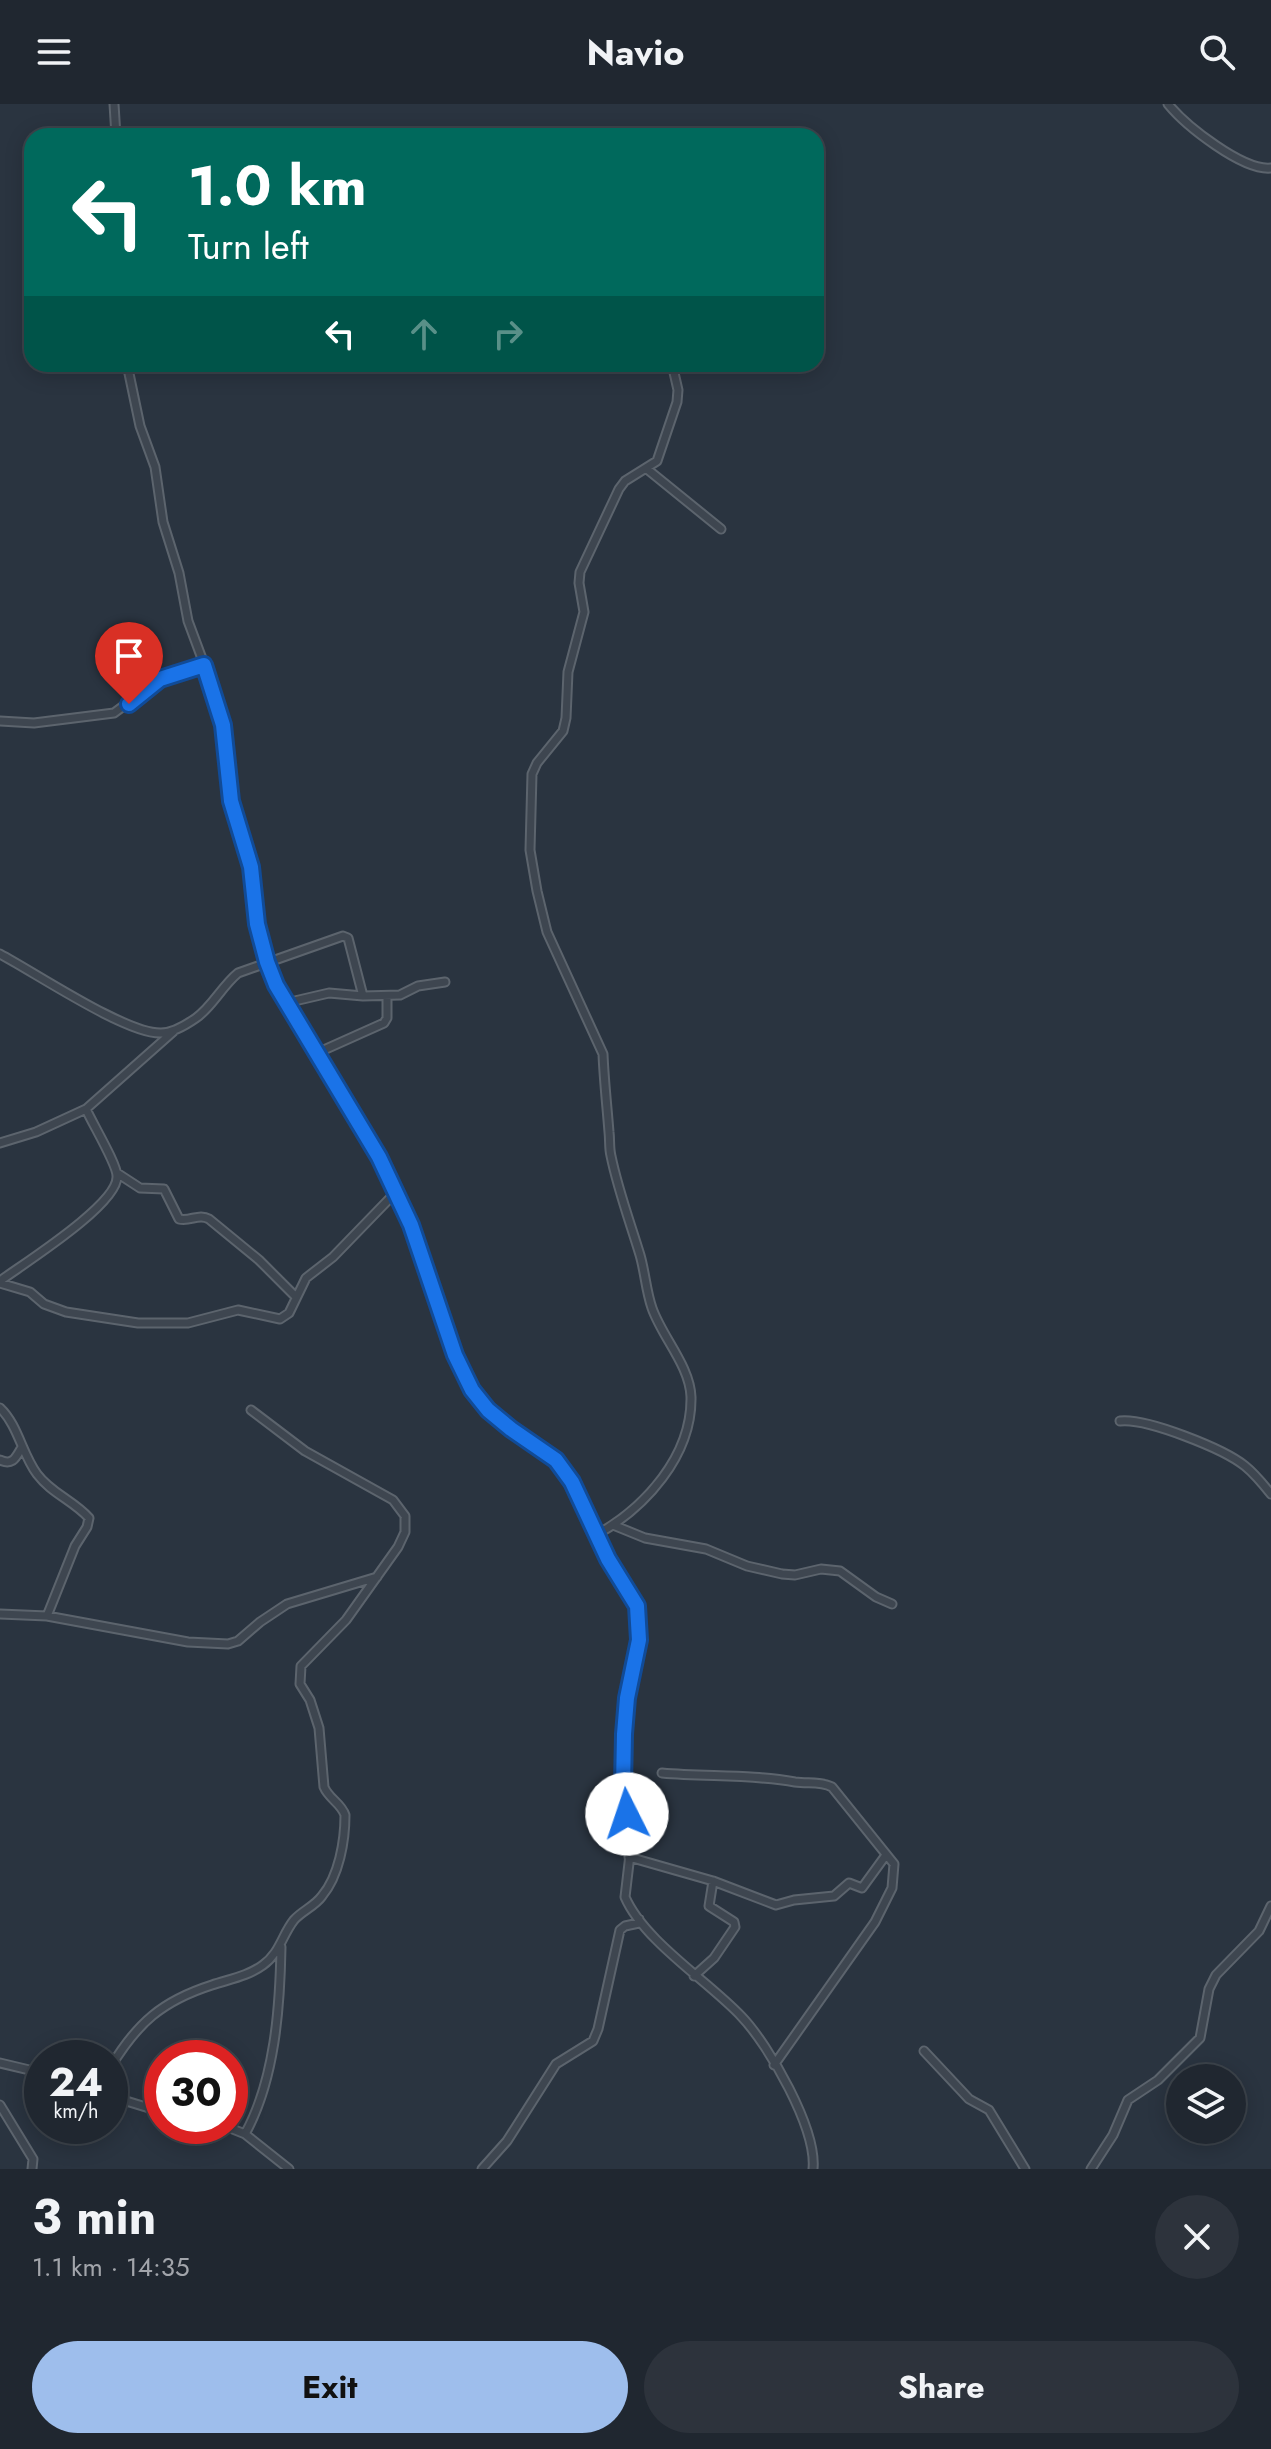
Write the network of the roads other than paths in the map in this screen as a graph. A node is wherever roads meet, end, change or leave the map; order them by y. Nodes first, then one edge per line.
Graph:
1 (114, 104) edge
2 (1168, 104) edge
3 (116, 128) edge
4 (1271, 168) edge
5 (129, 372) edge
6 (674, 372) edge
7 (647, 469) junction
8 (721, 529) dead end
9 (204, 665) junction
10 (0, 721) edge
11 (0, 954) edge
12 (267, 962) junction
13 (445, 982) dead end
14 (363, 996) junction
15 (387, 996) junction
16 (286, 1003) junction
17 (176, 1029) junction
18 (317, 1053) junction
19 (86, 1109) junction
20 (0, 1143) edge
21 (117, 1173) junction
22 (395, 1193) junction
23 (0, 1282) edge
24 (296, 1297) junction
25 (0, 1408) edge
26 (251, 1410) dead end
27 (1120, 1421) dead end
28 (22, 1447) junction
29 (0, 1460) edge
30 (1271, 1494) edge
31 (613, 1525) junction
32 (596, 1535) junction
33 (377, 1577) junction
34 (892, 1604) dead end
35 (0, 1614) edge
36 (47, 1616) junction
37 (662, 1773) dead end
38 (886, 1855) junction
39 (629, 1857) junction
40 (713, 1881) junction
41 (1271, 1906) edge
42 (639, 1919) junction
43 (281, 1947) junction
44 (694, 1976) junction
45 (128, 2040) edge
46 (924, 2051) dead end
47 (0, 2063) edge
48 (774, 2065) junction
49 (24, 2069) edge
50 (0, 2105) edge
51 (248, 2129) edge
52 (248, 2136) edge
53 (32, 2169) edge
54 (289, 2169) edge
55 (482, 2169) edge
56 (813, 2169) edge
57 (1025, 2169) edge
58 (1091, 2169) edge

1 - 3 street
2 - 4 street
5 - 9 street
6 - 7 street
7 - 8 street
7 - 31 street
9 - 10 street
9 - 12 street
11 - 17 street
12 - 14 street
12 - 16 street
12 - 17 street
13 - 15 street
14 - 15 street
14 - 16 street
15 - 18 street
16 - 18 street
17 - 19 street
18 - 22 street
19 - 20 street
19 - 21 street
21 - 23 street
21 - 24 street
22 - 24 street
22 - 32 street
23 - 24 street
25 - 28 street
26 - 33 street
27 - 30 street
28 - 29 street
28 - 36 street
31 - 32 street
31 - 34 street
32 - 39 street
33 - 36 street
33 - 43 street
35 - 36 street
37 - 38 street
38 - 40 street
38 - 48 street
39 - 40 street
39 - 42 street
40 - 44 street
41 - 58 street
42 - 44 street
42 - 55 street
43 - 45 street
43 - 51 street
44 - 48 street
46 - 57 street
47 - 49 street
48 - 56 street
50 - 53 street
52 - 54 street

